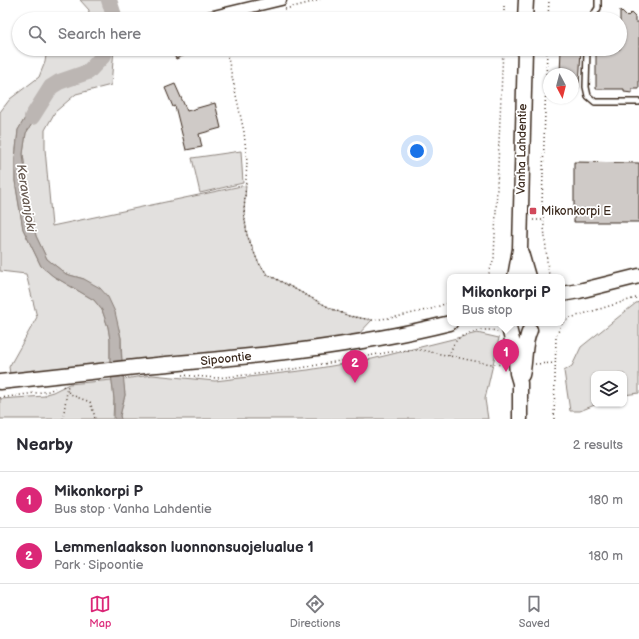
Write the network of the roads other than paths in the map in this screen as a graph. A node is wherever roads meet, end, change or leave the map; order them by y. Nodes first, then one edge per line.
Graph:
1 (281, 0) edge
2 (526, 0) edge
3 (598, 0) edge
4 (230, 12) edge
5 (525, 12) edge
6 (595, 12) edge
7 (525, 56) edge
8 (587, 56) edge
9 (639, 102) edge
10 (520, 249) junction
11 (516, 274) edge
12 (527, 274) edge
13 (639, 276) edge
14 (579, 291) junction
15 (565, 293) edge
16 (565, 302) edge
17 (447, 324) edge
18 (535, 326) edge
19 (504, 328) edge
20 (0, 382) edge
21 (520, 383) junction
22 (520, 419) edge

1 - 4 street
2 - 5 main road
3 - 6 lane
7 - 10 main road, Vanha Lahdentie
8 - 9 lane
10 - 11 main road, Vanha Lahdentie
10 - 12 main road, Vanha Lahdentie
13 - 14 main road
14 - 15 main road
14 - 16 main road
17 - 20 main road, Sipoontie
18 - 19 main road
18 - 21 main road
19 - 21 main road
21 - 22 main road

